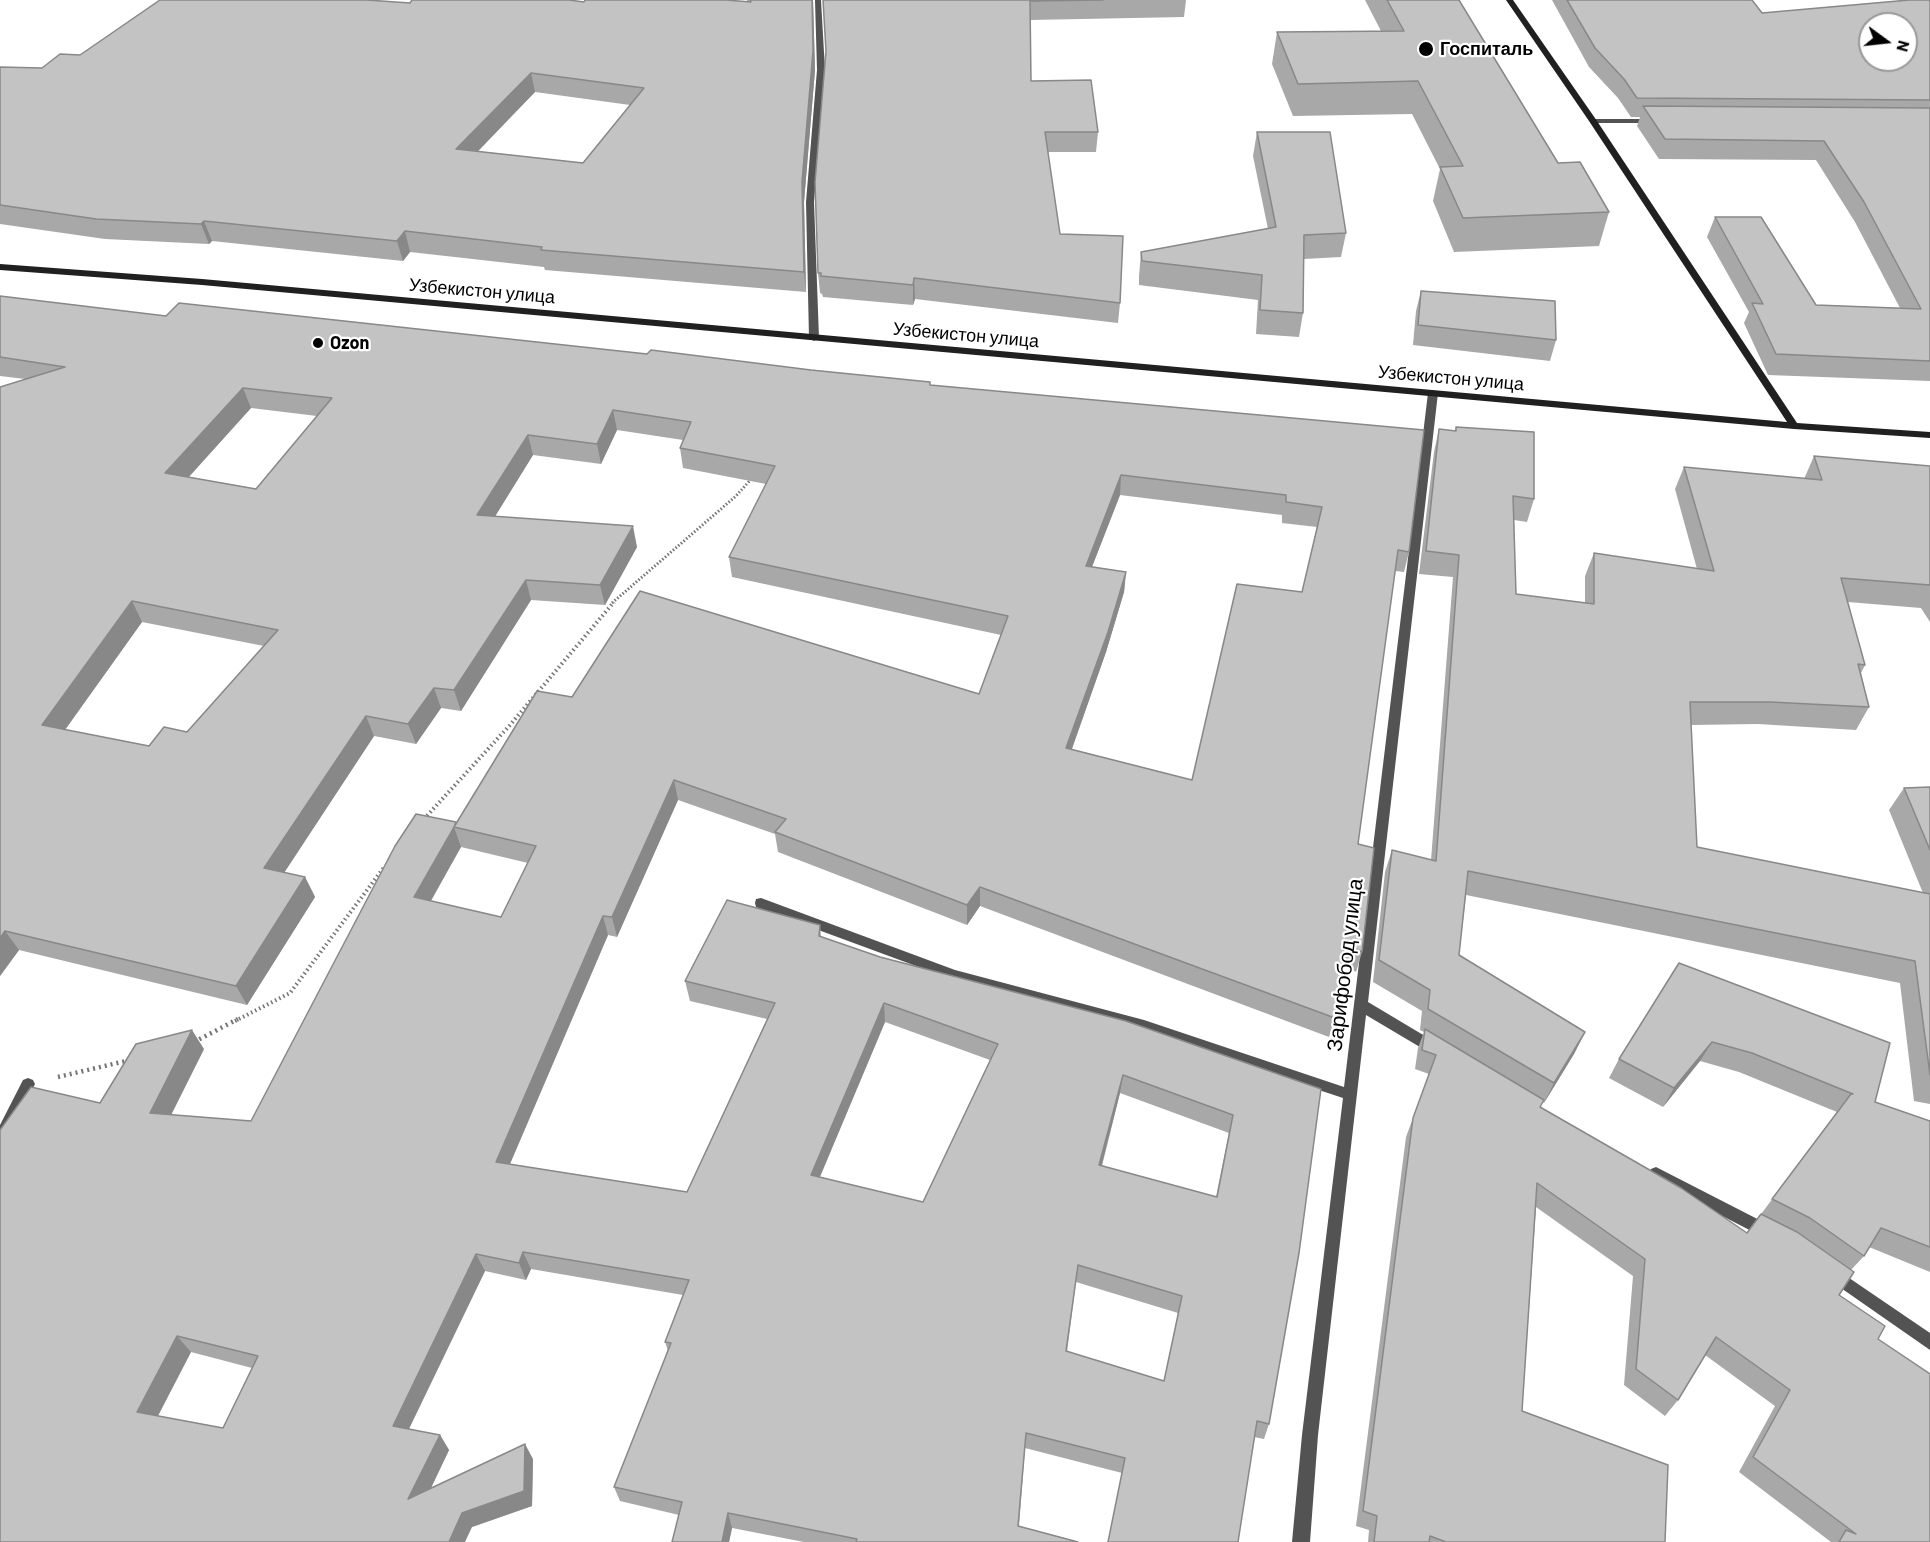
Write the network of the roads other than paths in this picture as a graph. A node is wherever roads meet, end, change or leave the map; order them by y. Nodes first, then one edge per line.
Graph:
1 (818, 0) edge
2 (1509, 0) edge
3 (1593, 121) junction
4 (1662, 121) edge
5 (0, 267) edge
6 (814, 338) junction
7 (1433, 393) junction
8 (1794, 426) junction
9 (1930, 435) edge
10 (761, 903) dead end
11 (1361, 1005) junction
12 (1453, 1059) edge
13 (28, 1084) road end
14 (1351, 1095) junction
15 (0, 1139) edge
16 (1647, 1170) edge
17 (1779, 1238) edge
18 (1817, 1263) edge
19 (1930, 1342) edge
20 (1301, 1542) edge

1 - 6 street
2 - 3 main road
3 - 4 street
3 - 8 main road
5 - 6 main road, Узбекистон улица
6 - 7 main road, Узбекистон улица
7 - 8 main road, Узбекистон улица
7 - 11 street, Зарифобод улица
8 - 9 main road, Узбекистон улица
10 - 14 street
11 - 12 street
11 - 14 street, Зарифобод улица
13 - 15 street
14 - 20 street, Зарифобод улица
16 - 17 street
18 - 19 street

